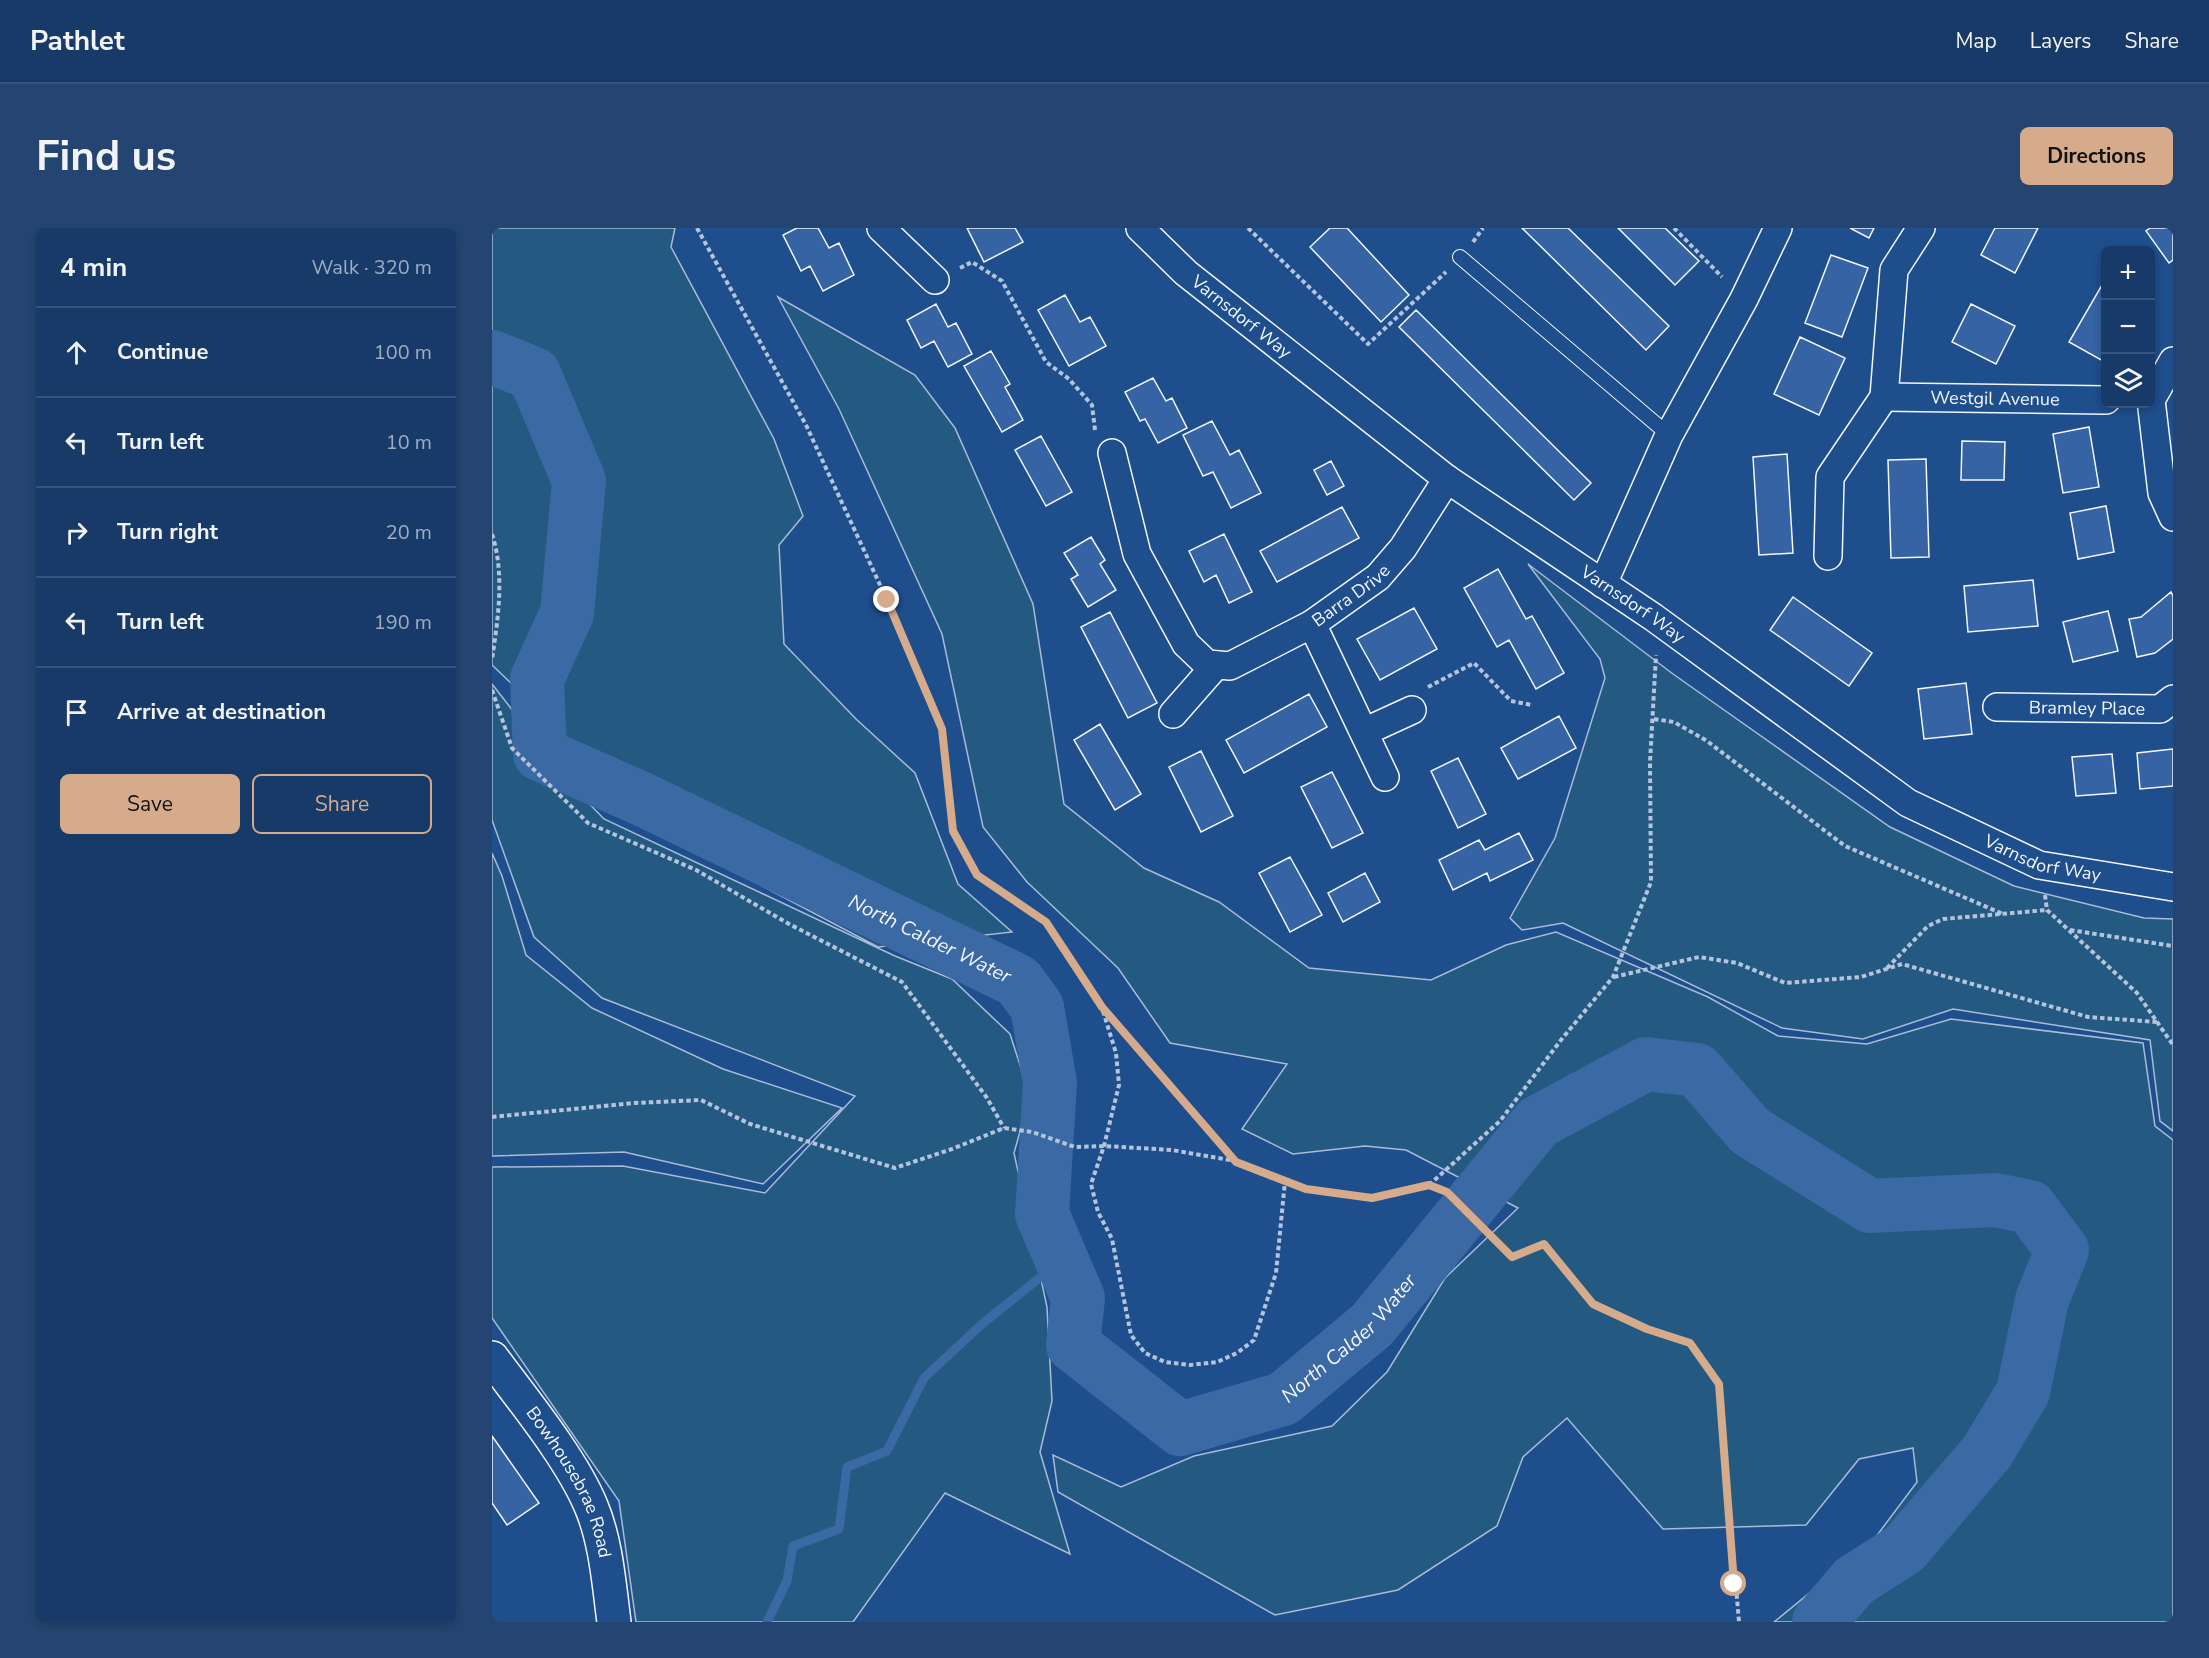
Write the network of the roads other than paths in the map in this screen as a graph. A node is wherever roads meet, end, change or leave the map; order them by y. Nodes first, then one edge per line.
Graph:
1 (881, 228) edge
2 (1140, 228) edge
3 (1778, 228) edge
4 (1921, 228) edge
5 (1460, 257) road end
6 (935, 280) road end
7 (2173, 361) edge
8 (1884, 397) junction
9 (2101, 400) edge
10 (1670, 435) junction
11 (1112, 453) road end
12 (1447, 480) junction
13 (2173, 517) edge
14 (1828, 556) dead end
15 (1603, 584) junction
16 (1312, 624) junction
17 (1216, 665) junction
18 (2173, 699) edge
19 (1997, 707) dead end
20 (1412, 710) road end
21 (1173, 714) dead end
22 (1364, 732) junction
23 (1385, 777) dead end
24 (2173, 887) edge
25 (492, 1358) edge
26 (614, 1622) edge

1 - 6 street
2 - 12 street, Varnsdorf Way
3 - 10 street
4 - 8 street
5 - 10 lane
7 - 13 street
8 - 9 street, Westgil Avenue
8 - 14 street
10 - 15 street
11 - 17 street
12 - 15 street, Varnsdorf Way
12 - 16 street, Barra Drive
15 - 24 street, Varnsdorf Way
16 - 17 street, Barra Drive
16 - 22 street
17 - 21 street
18 - 19 street, Bramley Place
20 - 22 street
22 - 23 street
25 - 26 street, Bowhousebrae Road

